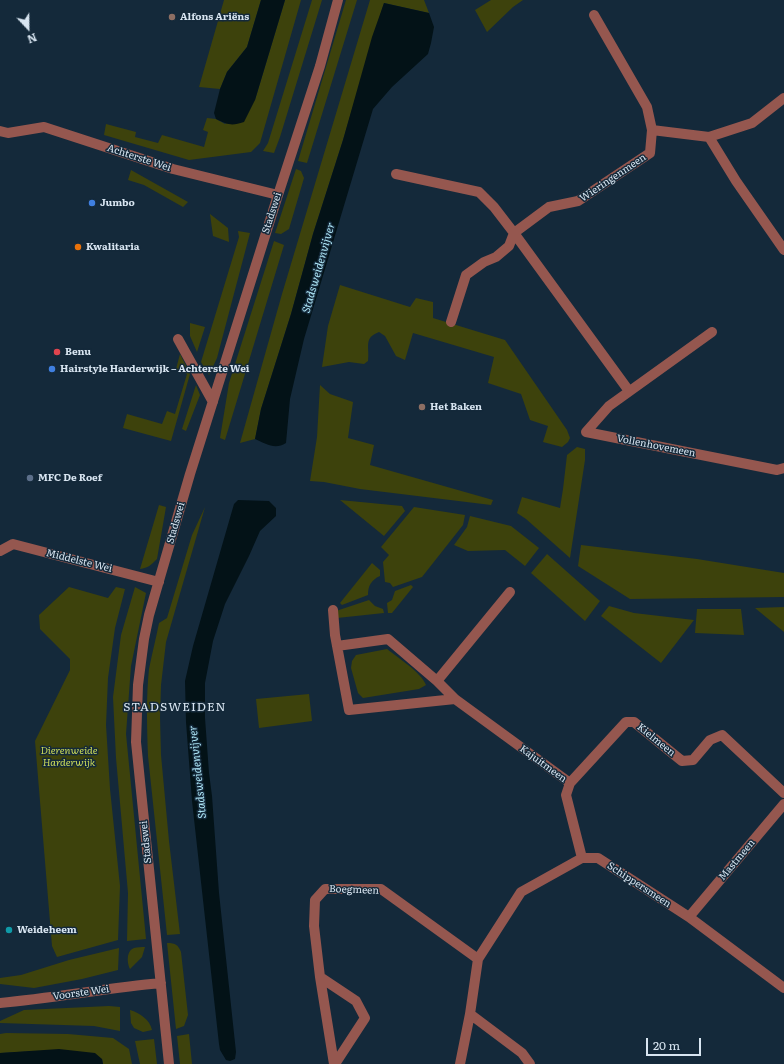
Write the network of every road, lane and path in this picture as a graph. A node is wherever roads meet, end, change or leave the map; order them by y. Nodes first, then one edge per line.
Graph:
1 (338, 0) edge
2 (594, 15) dead end
3 (784, 98) edge
4 (652, 130) junction
5 (0, 131) edge
6 (709, 137) junction
7 (396, 174) dead end
8 (278, 196) junction
9 (514, 233) junction
10 (784, 250) edge
11 (451, 322) dead end
12 (712, 332) dead end
13 (178, 339) dead end
14 (629, 391) junction
15 (213, 402) junction
16 (784, 468) edge
17 (0, 550) edge
18 (159, 582) junction
19 (510, 592) dead end
20 (333, 610) dead end
21 (337, 646) junction
22 (437, 681) junction
23 (455, 699) junction
24 (570, 783) junction
25 (784, 793) edge
26 (784, 804) edge
27 (582, 858) junction
28 (689, 917) junction
29 (478, 959) junction
30 (320, 976) junction
31 (162, 983) junction
32 (784, 988) edge
33 (0, 1004) edge
34 (470, 1014) junction
35 (169, 1064) edge
36 (334, 1064) edge
37 (460, 1064) edge
38 (530, 1064) edge

1 - 8 street, Stadswei
2 - 4 street, Wieringenmeen
3 - 6 street
4 - 6 street
4 - 9 street, Wieringenmeen
5 - 8 street, Achterste Wei
6 - 10 street
7 - 9 street
8 - 15 street, Stadswei
9 - 11 street, Wieringenmeen
9 - 14 street
12 - 14 street, Vollenhovemeen
13 - 15 street
14 - 16 street, Vollenhovemeen
15 - 18 street, Stadswei
17 - 18 street, Middelste Wei
18 - 31 street, Stadswei
19 - 22 street
20 - 21 street
21 - 22 street, Kajuitmeen
21 - 23 street
22 - 23 street, Kajuitmeen
23 - 24 street, Kajuitmeen
24 - 25 street, Kielmeen
24 - 27 street, Kajuitmeen
26 - 28 street, Mastmeen
27 - 28 street, Schippersmeen
27 - 29 street
28 - 32 street, Schippersmeen
29 - 30 street, Boegmeen
29 - 34 street
30 - 36 street, Boegmeen
30 - 36 street, Boegmeen
31 - 33 street, Voorste Wei
31 - 35 street, Stadswei
34 - 37 street
34 - 38 street

